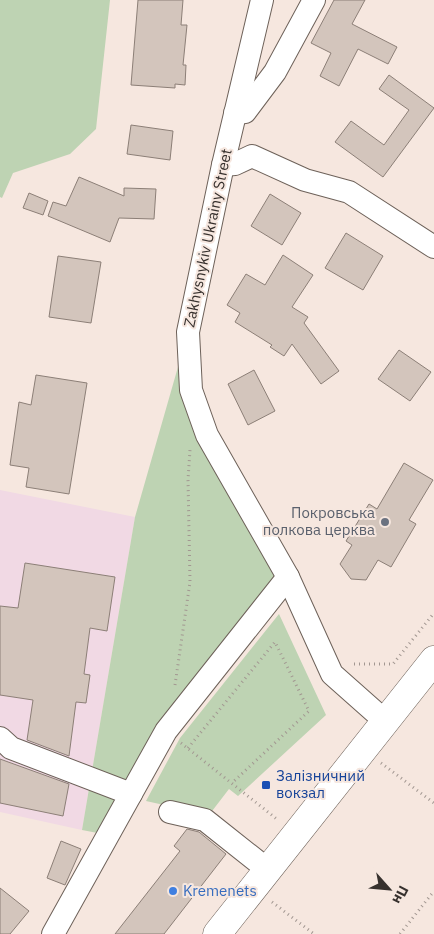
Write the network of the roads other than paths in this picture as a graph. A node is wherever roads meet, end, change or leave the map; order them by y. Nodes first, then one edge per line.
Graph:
1 (262, 0) edge
2 (314, 0) edge
3 (235, 113) junction
4 (223, 165) junction
5 (434, 247) edge
6 (288, 577) junction
7 (434, 660) edge
8 (385, 721) junction
9 (4, 744) edge
10 (131, 794) junction
11 (170, 812) dead end
12 (261, 879) junction
13 (53, 934) edge
14 (217, 934) edge

1 - 3 street, Zakhysnykiv Ukrainy Street
2 - 3 street
3 - 4 street, Zakhysnykiv Ukrainy Street
4 - 5 street
4 - 6 street, Zakhysnykiv Ukrainy Street
6 - 8 street, Zakhysnykiv Ukrainy Street
6 - 10 street
7 - 8 highway
8 - 12 highway
9 - 10 street
10 - 13 street
11 - 12 street
12 - 14 highway

